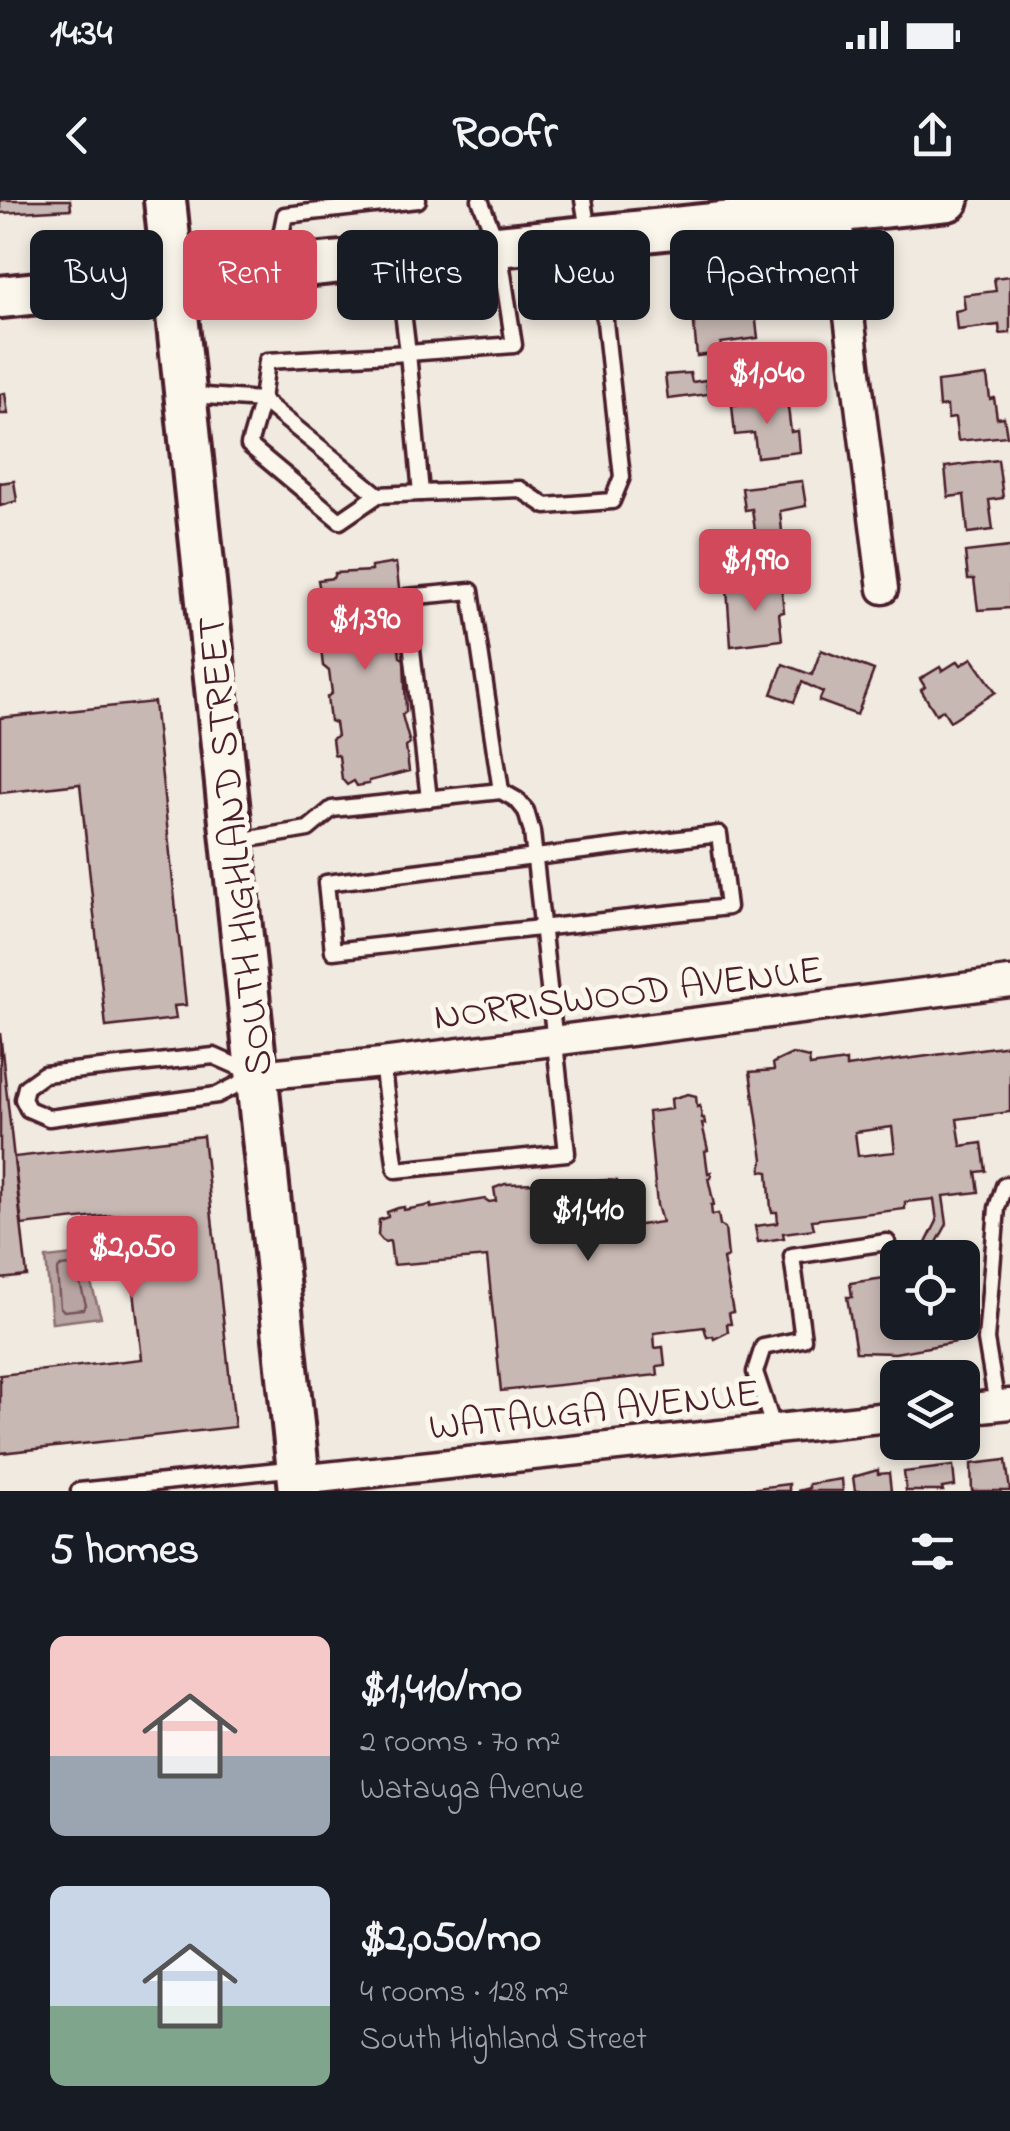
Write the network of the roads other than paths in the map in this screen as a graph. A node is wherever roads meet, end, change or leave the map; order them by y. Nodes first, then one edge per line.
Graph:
1 (166, 200) edge
2 (418, 200) edge
3 (480, 200) edge
4 (948, 200) edge
5 (836, 212) junction
6 (586, 219) edge
7 (282, 230) edge
8 (500, 248) junction
9 (183, 281) edge
10 (174, 282) junction
11 (0, 297) edge
12 (404, 320) edge
13 (408, 353) junction
14 (186, 394) junction
15 (262, 400) junction
16 (422, 492) junction
17 (378, 495) junction
18 (883, 590) dead end
19 (501, 791) junction
20 (430, 798) junction
21 (232, 842) junction
22 (535, 857) junction
23 (543, 928) junction
24 (1010, 982) edge
25 (555, 1040) junction
26 (382, 1063) junction
27 (256, 1075) junction
28 (1010, 1184) edge
29 (880, 1243) edge
30 (1004, 1405) edge
31 (880, 1418) edge
32 (774, 1429) junction
33 (299, 1480) edge
34 (208, 1484) edge
35 (79, 1491) edge

1 - 10 main road, SOUTH HIGHLAND STREET
2 - 7 lane
3 - 8 lane
4 - 5 main road
5 - 6 main road
5 - 18 street
6 - 8 main road
6 - 16 lane
8 - 13 lane
9 - 10 main road
10 - 11 main road
10 - 14 main road, SOUTH HIGHLAND STREET
12 - 13 lane
13 - 15 lane
13 - 16 lane
14 - 15 lane
14 - 21 main road, SOUTH HIGHLAND STREET
15 - 17 lane
15 - 17 lane
16 - 17 lane
19 - 20 lane
19 - 20 lane
19 - 22 lane
20 - 21 lane
21 - 27 main road, SOUTH HIGHLAND STREET
22 - 23 lane
22 - 23 lane
22 - 23 lane
23 - 25 lane
24 - 25 street, NORRISWOOD AVENUE
25 - 26 street, NORRISWOOD AVENUE
25 - 26 lane
26 - 27 street, NORRISWOOD AVENUE
27 - 27 lane
27 - 33 main road, SOUTH HIGHLAND STREET
28 - 30 lane
29 - 32 lane
31 - 32 street, WATAUGA AVENUE
32 - 33 street, WATAUGA AVENUE
33 - 34 lane
34 - 35 lane

